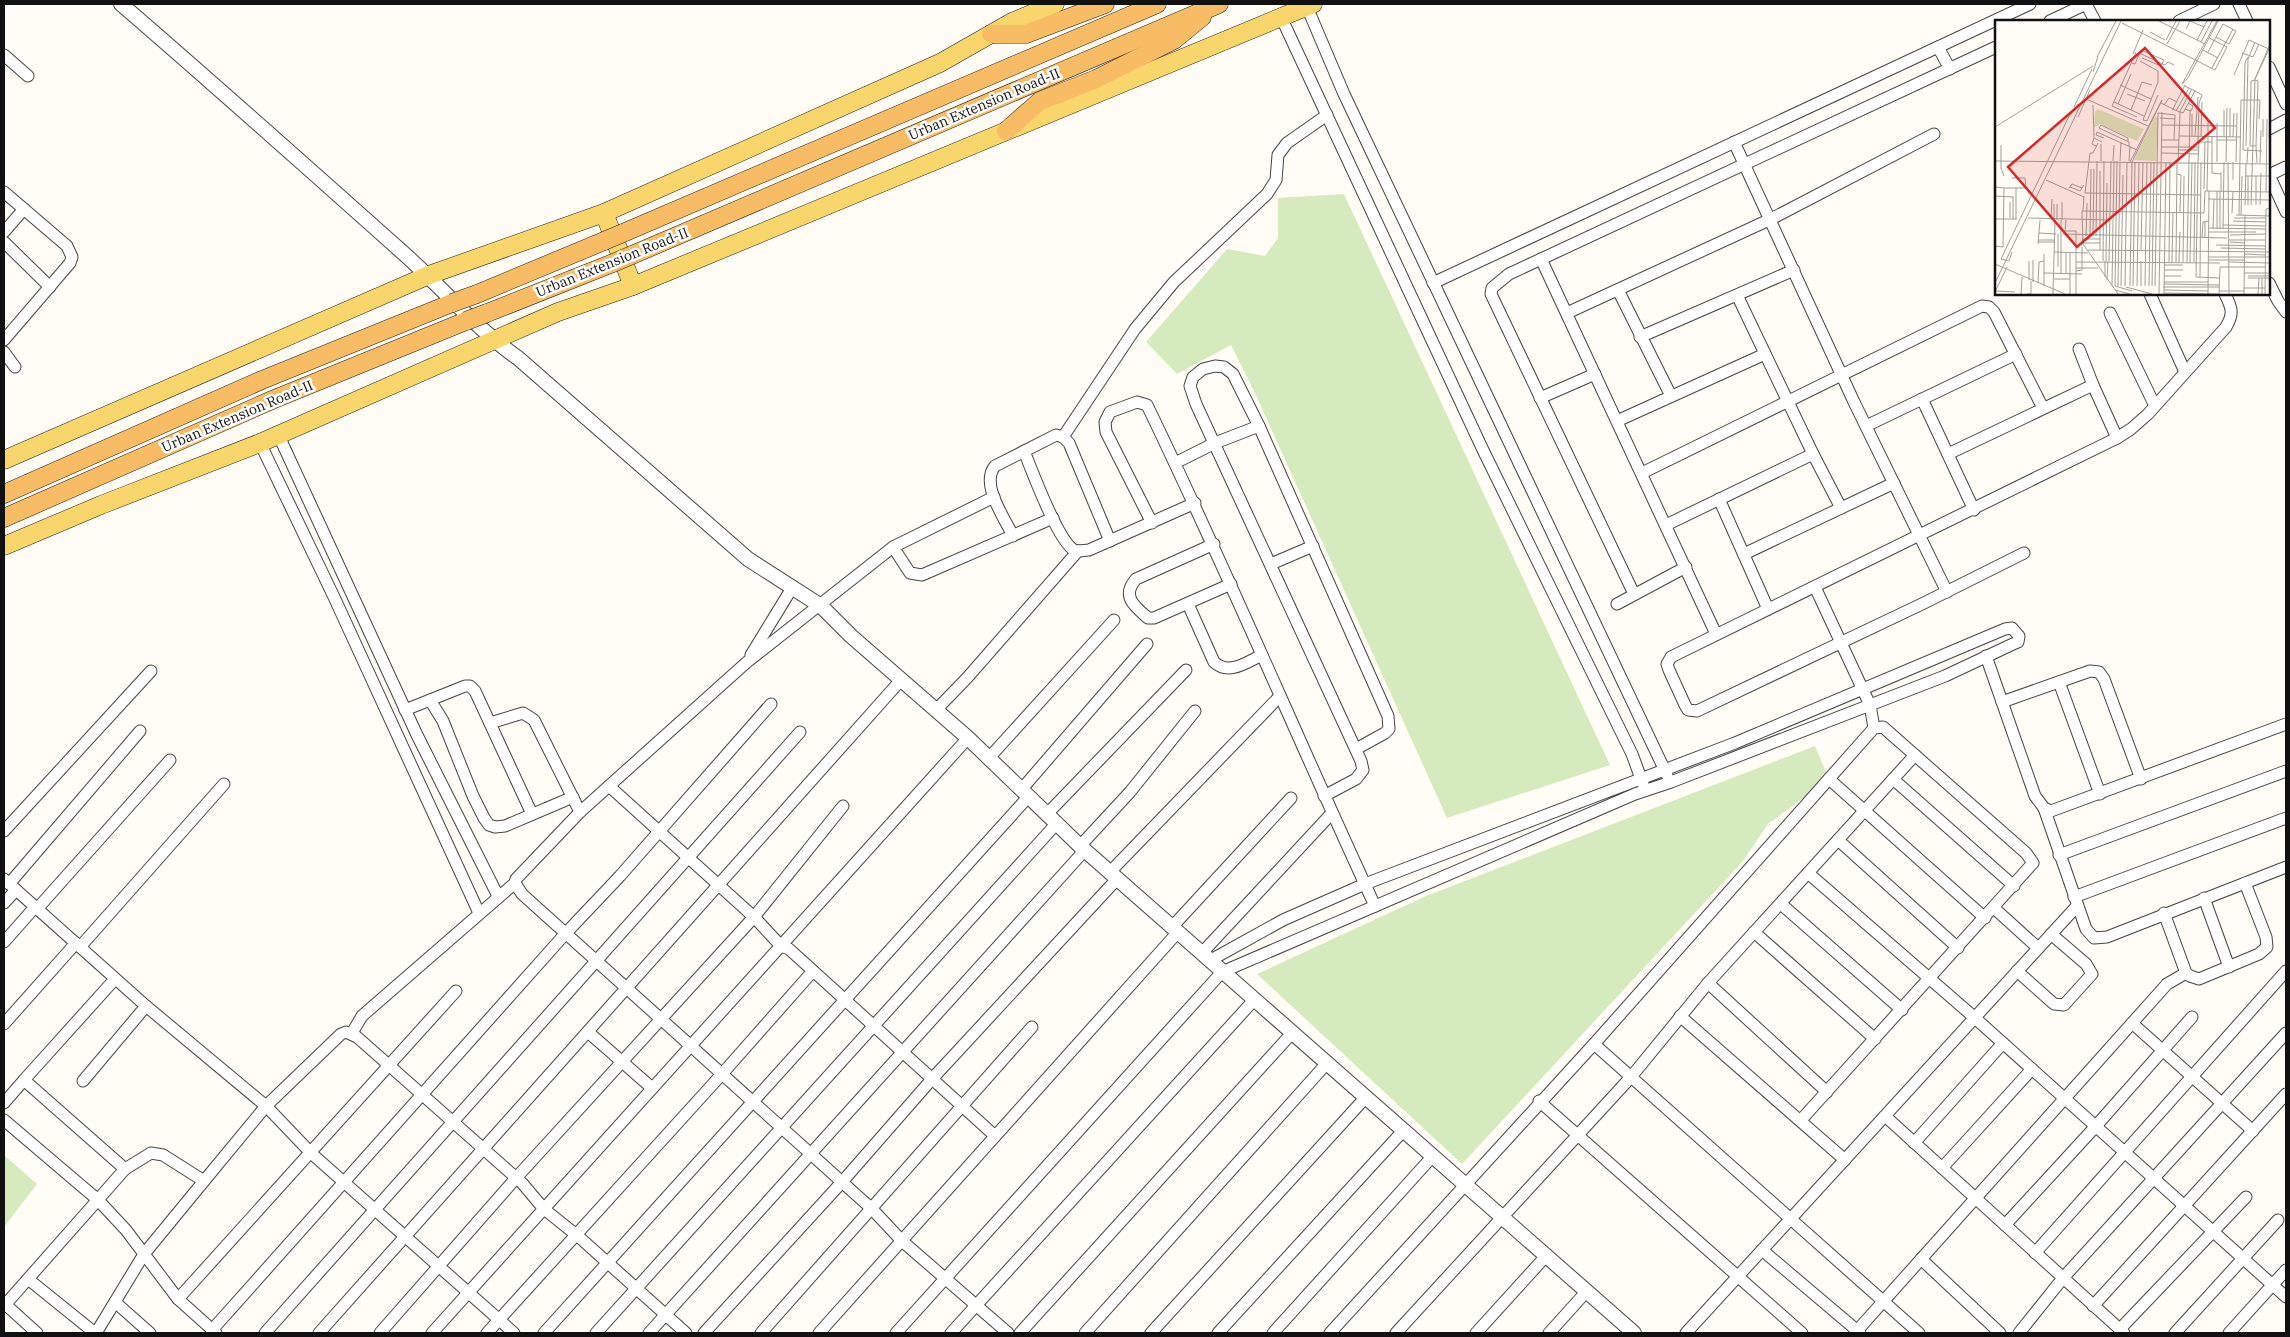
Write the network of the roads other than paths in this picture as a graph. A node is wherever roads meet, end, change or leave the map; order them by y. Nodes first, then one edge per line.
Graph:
1 (120, 4) edge
2 (1055, 4) edge
3 (1105, 4) edge
4 (1157, 4) edge
5 (1217, 4) edge
6 (2030, 4) edge
7 (2086, 4) edge
8 (2214, 4) edge
9 (2239, 4) edge
10 (1310, 5) edge
11 (2191, 13) edge
12 (1281, 17) junction
13 (1995, 20) edge
14 (1996, 20) edge
15 (2052, 20) edge
16 (2094, 20) edge
17 (2180, 20) edge
18 (2247, 20) edge
19 (991, 34) junction
20 (1938, 47) junction
21 (1995, 48) edge
22 (4, 55) edge
23 (2270, 69) edge
24 (1950, 70) junction
25 (28, 76) dead end
26 (2286, 104) edge
27 (1327, 115) junction
28 (2286, 120) edge
29 (2270, 128) edge
30 (1006, 131) junction
31 (1934, 134) dead end
32 (1734, 142) junction
33 (1744, 166) junction
34 (2286, 167) edge
35 (2270, 175) edge
36 (2270, 177) edge
37 (4, 192) edge
38 (24, 209) junction
39 (2286, 212) edge
40 (604, 213) junction
41 (1771, 220) junction
42 (4, 232) edge
43 (4, 242) edge
44 (1542, 259) junction
45 (1794, 270) junction
46 (428, 275) junction
47 (1433, 283) junction
48 (2270, 285) edge
49 (634, 286) junction
50 (50, 287) junction
51 (1618, 290) junction
52 (1737, 295) junction
53 (2150, 295) edge
54 (2226, 295) edge
55 (2286, 312) edge
56 (1567, 313) junction
57 (2110, 313) dead end
58 (1640, 337) junction
59 (4, 340) edge
60 (492, 340) junction
61 (2080, 349) dead end
62 (4, 352) edge
63 (1766, 354) junction
64 (2016, 354) junction
65 (15, 367) dead end
66 (2185, 372) junction
67 (1595, 374) junction
68 (1843, 375) junction
69 (2092, 385) junction
70 (1671, 396) junction
71 (1540, 398) junction
72 (1922, 399) junction
73 (1787, 401) junction
74 (2155, 406) junction
75 (2043, 408) junction
76 (1617, 420) junction
77 (1259, 426) junction
78 (1866, 426) junction
79 (278, 434) junction
80 (1063, 437) junction
81 (2117, 438) junction
82 (260, 443) junction
83 (1215, 443) junction
84 (1024, 451) junction
85 (1813, 454) junction
86 (1948, 454) junction
87 (4, 460) edge
88 (1175, 463) junction
89 (1642, 473) junction
90 (1894, 483) junction
91 (4, 494) edge
92 (994, 497) junction
93 (1719, 499) junction
94 (1195, 503) junction
95 (1841, 508) junction
96 (1974, 510) junction
97 (4, 518) edge
98 (1053, 518) junction
99 (1152, 524) junction
100 (1666, 525) junction
101 (1013, 536) junction
102 (1919, 536) junction
103 (1110, 541) junction
104 (1214, 544) junction
105 (4, 546) edge
106 (1313, 546) junction
107 (893, 547) junction
108 (1078, 551) junction
109 (2024, 553) dead end
110 (1744, 554) junction
111 (1271, 564) junction
112 (1686, 567) junction
113 (1231, 584) junction
114 (1814, 587) junction
115 (792, 588) junction
116 (1947, 592) junction
117 (1634, 594) junction
118 (1188, 604) junction
119 (1617, 604) dead end
120 (821, 606) junction
121 (1768, 609) junction
122 (1114, 620) dead end
123 (1716, 634) junction
124 (1841, 642) junction
125 (1147, 644) dead end
126 (1262, 655) junction
127 (1986, 656) junction
128 (747, 662) junction
129 (1186, 670) dead end
130 (151, 671) dead end
131 (901, 680) junction
132 (2059, 682) junction
133 (1863, 690) junction
134 (1280, 696) junction
135 (430, 700) junction
136 (2002, 702) junction
137 (771, 704) dead end
138 (1870, 705) junction
139 (405, 710) junction
140 (935, 711) junction
141 (1195, 711) dead end
142 (490, 723) junction
143 (2286, 724) edge
144 (1874, 728) junction
145 (140, 731) dead end
146 (800, 732) dead end
147 (968, 738) junction
148 (1356, 749) junction
149 (1914, 755) junction
150 (988, 759) junction
151 (170, 760) dead end
152 (1664, 770) junction
153 (2286, 771) edge
154 (1641, 779) junction
155 (1829, 779) junction
156 (1892, 779) junction
157 (2141, 779) junction
158 (1671, 782) junction
159 (224, 784) dead end
160 (609, 786) junction
161 (1645, 791) junction
162 (1025, 793) junction
163 (2100, 794) junction
164 (1324, 796) junction
165 (573, 797) junction
166 (1291, 798) dead end
167 (843, 806) dead end
168 (2044, 808) junction
169 (1864, 810) junction
170 (580, 812) junction
171 (1332, 813) junction
172 (532, 814) junction
173 (1052, 818) junction
174 (2286, 818) edge
175 (658, 831) junction
176 (4, 832) edge
177 (1838, 840) junction
178 (1083, 848) junction
179 (2059, 855) junction
180 (688, 858) junction
181 (2286, 867) edge
182 (1808, 873) junction
183 (1113, 875) junction
184 (515, 883) junction
185 (2245, 883) junction
186 (9, 884) edge
187 (1365, 884) junction
188 (719, 886) junction
189 (2014, 886) junction
190 (498, 896) junction
191 (2204, 898) junction
192 (2076, 901) junction
193 (4, 903) edge
194 (1781, 904) junction
195 (1375, 906) junction
196 (36, 908) junction
197 (1994, 908) junction
198 (479, 913) junction
199 (2164, 913) junction
200 (754, 917) junction
201 (1985, 918) junction
202 (1175, 930) junction
203 (1754, 932) junction
204 (566, 934) junction
205 (2051, 934) junction
206 (4, 942) edge
207 (78, 945) junction
208 (781, 946) junction
209 (1958, 948) junction
210 (2038, 948) junction
211 (1205, 957) junction
212 (596, 961) junction
213 (2229, 967) junction
214 (813, 971) junction
215 (2017, 971) junction
216 (2286, 971) edge
217 (1222, 972) junction
218 (2186, 972) junction
219 (1930, 978) junction
220 (116, 979) junction
221 (1708, 983) junction
222 (627, 988) junction
223 (456, 991) dead end
224 (844, 999) junction
225 (1254, 1000) junction
226 (146, 1006) junction
227 (1902, 1010) junction
228 (1680, 1016) junction
229 (2192, 1017) dead end
230 (1975, 1018) junction
231 (662, 1020) junction
232 (2132, 1023) junction
233 (4, 1024) edge
234 (873, 1025) junction
235 (1032, 1028) dead end
236 (588, 1032) junction
237 (1293, 1032) junction
238 (352, 1033) junction
239 (2286, 1033) edge
240 (1875, 1039) junction
241 (2003, 1043) junction
242 (1594, 1044) junction
243 (692, 1045) junction
244 (2163, 1051) junction
245 (902, 1052) junction
246 (623, 1062) junction
247 (1328, 1062) junction
248 (389, 1066) junction
249 (2032, 1069) junction
250 (722, 1074) junction
251 (2192, 1076) junction
252 (1631, 1077) junction
253 (932, 1079) junction
254 (24, 1080) junction
255 (83, 1081) dead end
256 (652, 1088) junction
257 (1827, 1092) junction
258 (2286, 1094) edge
259 (422, 1095) junction
260 (1366, 1097) junction
261 (2065, 1098) junction
262 (752, 1101) junction
263 (1540, 1101) junction
264 (4, 1103) edge
265 (2222, 1104) junction
266 (266, 1106) junction
267 (963, 1107) junction
268 (1885, 1116) junction
269 (4, 1120) edge
270 (1802, 1120) junction
271 (453, 1122) junction
272 (2096, 1126) junction
273 (781, 1127) junction
274 (1403, 1131) junction
275 (2253, 1131) junction
276 (1577, 1134) junction
277 (994, 1135) junction
278 (1914, 1143) junction
279 (484, 1149) junction
280 (311, 1152) junction
281 (2125, 1152) junction
282 (810, 1153) junction
283 (1432, 1157) junction
284 (1846, 1160) junction
285 (1942, 1168) junction
286 (125, 1169) junction
287 (516, 1178) junction
288 (2155, 1179) junction
289 (204, 1180) junction
290 (344, 1182) junction
291 (842, 1182) junction
292 (1465, 1183) junction
293 (2246, 1197) dead end
294 (1975, 1198) junction
295 (98, 1200) junction
296 (2185, 1206) junction
297 (544, 1209) junction
298 (872, 1209) junction
299 (375, 1210) junction
300 (1502, 1216) junction
301 (1791, 1219) junction
302 (2278, 1220) dead end
303 (2004, 1225) junction
304 (2214, 1231) junction
305 (576, 1234) junction
306 (406, 1237) junction
307 (902, 1241) junction
308 (1762, 1250) junction
309 (2035, 1253) junction
310 (144, 1254) junction
311 (1546, 1256) junction
312 (2243, 1257) junction
313 (1921, 1259) junction
314 (608, 1262) junction
315 (439, 1266) junction
316 (2286, 1270) edge
317 (1738, 1276) junction
318 (945, 1278) junction
319 (2063, 1278) junction
320 (28, 1279) junction
321 (2273, 1285) junction
322 (636, 1288) junction
323 (1587, 1291) junction
324 (468, 1293) junction
325 (2286, 1297) edge
326 (178, 1299) junction
327 (115, 1302) junction
328 (1882, 1302) junction
329 (4, 1305) edge
330 (975, 1306) junction
331 (2093, 1306) junction
332 (665, 1314) junction
333 (499, 1320) junction
334 (214, 1331) edge
335 (2122, 1331) edge
336 (37, 1333) edge
337 (95, 1333) edge
338 (150, 1333) edge
339 (265, 1333) edge
340 (319, 1333) edge
341 (380, 1333) edge
342 (432, 1333) edge
343 (487, 1333) edge
344 (514, 1333) edge
345 (544, 1333) edge
346 (596, 1333) edge
347 (649, 1333) edge
348 (686, 1333) edge
349 (704, 1333) edge
350 (761, 1333) edge
351 (819, 1333) edge
352 (896, 1333) edge
353 (951, 1333) edge
354 (1008, 1333) edge
355 (1020, 1333) edge
356 (1085, 1333) edge
357 (1151, 1333) edge
358 (1218, 1333) edge
359 (1273, 1333) edge
360 (1330, 1333) edge
361 (1396, 1333) edge
362 (1476, 1333) edge
363 (1548, 1333) edge
364 (1634, 1333) edge
365 (1686, 1333) edge
366 (1802, 1333) edge
367 (1858, 1333) edge
368 (1919, 1333) edge
369 (2000, 1333) edge
370 (2019, 1333) edge
371 (2175, 1333) edge
372 (2229, 1333) edge

1 - 46 street
2 - 19 main road
3 - 19 highway
4 - 91 highway, Urban Extension Road-II, bridge
5 - 30 highway
5 - 97 highway, Urban Extension Road-II, bridge
6 - 14 street
7 - 15 street
7 - 16 street
8 - 11 street
9 - 18 street
10 - 12 main road
10 - 47 street
11 - 17 street
12 - 27 street
12 - 30 main road
13 - 20 street
19 - 40 main road
20 - 24 street
20 - 32 street
21 - 24 street
22 - 25 street
23 - 26 street
24 - 33 street
27 - 80 street
27 - 154 street
28 - 29 street
30 - 49 main road
31 - 41 street
32 - 33 street
32 - 47 street
33 - 41 street
33 - 44 street
34 - 35 street
36 - 39 street
37 - 38 street
38 - 42 street
38 - 50 street
40 - 46 main road
40 - 49 main road
41 - 45 street
41 - 51 street
43 - 50 street
44 - 56 street
44 - 71 street
45 - 52 street
45 - 68 street
46 - 60 street
46 - 87 main road
47 - 152 street
48 - 55 street
49 - 60 main road
50 - 59 street
51 - 56 street
51 - 58 street
52 - 58 street
52 - 63 street
53 - 66 street
54 - 66 street
56 - 67 street
57 - 74 street
58 - 70 street
60 - 79 main road
60 - 115 street
61 - 69 street
62 - 65 street
63 - 70 street
63 - 73 street
64 - 68 street
64 - 72 street
64 - 75 street
66 - 74 street
67 - 71 street
67 - 76 street
68 - 73 street
68 - 78 street
69 - 75 street
69 - 81 street
70 - 76 street
71 - 117 street
72 - 78 street
72 - 86 street
73 - 85 street
73 - 89 street
74 - 81 street
75 - 86 street
76 - 89 street
77 - 83 street
77 - 83 street
77 - 106 street
78 - 90 street
79 - 82 main road
79 - 139 street
80 - 84 street
80 - 103 street
81 - 96 street
82 - 105 main road
82 - 198 street
83 - 88 street
83 - 111 street
84 - 92 street
84 - 98 street
85 - 93 street
85 - 95 street
86 - 96 street
88 - 94 street
88 - 99 street
89 - 100 street
90 - 95 street
90 - 102 street
92 - 101 street
92 - 107 street
93 - 100 street
93 - 110 street
94 - 99 street
94 - 104 street
95 - 110 street
96 - 102 street
98 - 101 street
98 - 108 street
99 - 103 street
100 - 112 street
101 - 107 street
102 - 114 street
102 - 116 street
103 - 108 street
104 - 113 street
104 - 118 street
106 - 111 street
106 - 148 street
107 - 120 street
108 - 140 street
109 - 116 street
110 - 121 street
111 - 148 street
112 - 117 street
112 - 123 street
113 - 118 street
113 - 126 street
114 - 121 street
114 - 124 street
115 - 120 street
115 - 128 street
116 - 124 street
117 - 119 street
118 - 126 street
120 - 128 street
120 - 131 street
121 - 123 street
122 - 150 street
123 - 124 street
124 - 133 street
125 - 162 street
126 - 134 street
127 - 133 street
127 - 136 street
127 - 138 street
128 - 160 street
129 - 173 street
130 - 176 street
131 - 140 street
131 - 188 street
132 - 136 street
132 - 157 street
132 - 163 street
133 - 138 street
133 - 152 street
134 - 164 street
134 - 183 street
135 - 139 street
135 - 142 street
135 - 172 street
136 - 168 street
137 - 175 street
138 - 144 street
138 - 158 street
139 - 190 street
140 - 147 street
141 - 178 street
142 - 165 street
142 - 172 street
143 - 157 street
144 - 149 street
144 - 155 street
145 - 186 street
146 - 180 street
147 - 150 street
147 - 208 street
148 - 164 street
149 - 156 street
149 - 189 street
150 - 162 street
151 - 196 street
152 - 154 street
152 - 158 street
153 - 179 street
154 - 161 street
154 - 187 street
155 - 169 street
155 - 242 street
156 - 169 street
156 - 189 street
157 - 163 street
158 - 161 street
159 - 207 street
160 - 170 street
160 - 175 street
161 - 195 street
162 - 173 street
162 - 224 street
163 - 168 street
164 - 171 street
165 - 170 street
165 - 172 street
166 - 202 street
167 - 200 street
168 - 179 street
169 - 177 street
169 - 201 street
170 - 184 street
171 - 187 street
171 - 211 street
173 - 178 street
173 - 234 street
174 - 192 street
175 - 180 street
175 - 204 street
177 - 182 street
177 - 209 street
178 - 183 street
178 - 245 street
179 - 192 street
180 - 188 street
180 - 212 street
181 - 185 street
182 - 194 street
182 - 219 street
183 - 202 street
183 - 253 street
184 - 190 street
184 - 204 street
185 - 191 street
185 - 213 street
186 - 193 street
186 - 196 street
187 - 195 street
187 - 211 street
188 - 200 street
188 - 222 street
189 - 197 street
190 - 198 street
191 - 199 street
191 - 213 street
192 - 199 street
192 - 205 street
194 - 203 street
194 - 227 street
195 - 217 street
196 - 206 street
196 - 207 street
197 - 201 street
197 - 210 street
198 - 238 street
199 - 218 street
200 - 208 street
200 - 231 street
201 - 209 street
202 - 211 street
202 - 277 street
203 - 221 street
203 - 240 street
204 - 212 street
204 - 259 street
205 - 210 street
205 - 215 street
207 - 220 street
207 - 233 street
208 - 214 street
208 - 243 street
209 - 219 street
210 - 215 street
211 - 217 street
212 - 222 street
212 - 271 street
213 - 218 street
214 - 224 street
214 - 250 street
215 - 230 street
216 - 251 street
217 - 225 street
217 - 318 street
218 - 232 street
219 - 227 street
219 - 230 street
220 - 226 street
220 - 254 street
221 - 228 street
221 - 257 street
222 - 231 street
222 - 236 street
223 - 248 street
224 - 234 street
224 - 262 street
225 - 237 street
225 - 330 street
226 - 255 street
226 - 266 street
227 - 240 street
228 - 252 street
228 - 270 street
229 - 244 street
230 - 241 street
230 - 268 street
231 - 243 street
231 - 246 street
232 - 244 street
232 - 261 street
234 - 245 street
234 - 273 street
235 - 267 street
236 - 246 street
236 - 279 street
237 - 247 street
237 - 355 street
238 - 248 street
238 - 266 street
239 - 265 street
240 - 257 street
241 - 249 street
241 - 278 street
242 - 252 street
242 - 263 street
243 - 250 street
243 - 256 street
244 - 251 street
244 - 272 street
245 - 253 street
245 - 282 street
246 - 256 street
246 - 287 street
247 - 260 street
247 - 356 street
248 - 259 street
248 - 280 street
249 - 261 street
249 - 285 street
250 - 262 street
250 - 305 street
251 - 265 street
251 - 281 street
252 - 276 street
252 - 301 street
253 - 267 street
253 - 291 street
254 - 264 street
254 - 286 street
256 - 297 street
257 - 270 street
258 - 275 street
259 - 271 street
259 - 290 street
260 - 274 street
260 - 357 street
261 - 272 street
261 - 294 street
262 - 273 street
262 - 314 street
263 - 276 street
263 - 292 street
265 - 275 street
265 - 288 street
266 - 280 street
266 - 289 street
267 - 277 street
267 - 298 street
268 - 278 street
268 - 284 street
269 - 295 street
270 - 284 street
271 - 279 street
271 - 299 street
272 - 281 street
272 - 303 street
273 - 282 street
273 - 322 street
274 - 283 street
274 - 358 street
275 - 296 street
276 - 300 street
276 - 317 street
277 - 307 street
278 - 285 street
279 - 287 street
279 - 306 street
280 - 290 street
280 - 326 street
281 - 288 street
281 - 309 street
282 - 291 street
282 - 332 street
283 - 292 street
283 - 359 street
284 - 301 street
285 - 294 street
286 - 289 street
286 - 295 street
287 - 297 street
287 - 315 street
288 - 296 street
288 - 319 street
289 - 310 street
290 - 299 street
290 - 334 street
291 - 298 street
291 - 349 street
292 - 300 street
292 - 360 street
293 - 304 street
294 - 303 street
294 - 313 street
295 - 310 street
295 - 320 street
296 - 304 street
296 - 331 street
297 - 305 street
297 - 324 street
298 - 307 street
298 - 350 street
299 - 306 street
299 - 339 street
300 - 311 street
300 - 361 street
301 - 308 street
301 - 328 street
302 - 312 street
303 - 309 street
304 - 312 street
304 - 335 street
305 - 314 street
305 - 333 street
306 - 315 street
306 - 340 street
307 - 318 street
307 - 351 street
308 - 317 street
308 - 367 street
309 - 319 street
310 - 326 street
310 - 327 street
311 - 323 street
311 - 362 street
312 - 321 street
312 - 371 street
313 - 328 street
313 - 369 street
314 - 322 street
314 - 345 street
315 - 324 street
315 - 341 street
316 - 321 street
317 - 365 street
317 - 366 street
318 - 330 street
318 - 352 street
319 - 331 street
319 - 370 street
320 - 329 street
320 - 337 street
321 - 325 street
321 - 372 street
322 - 332 street
322 - 346 street
323 - 363 street
323 - 364 street
324 - 333 street
324 - 342 street
326 - 334 street
327 - 337 street
327 - 338 street
328 - 367 street
328 - 368 street
329 - 336 street
330 - 353 street
330 - 354 street
331 - 335 street
332 - 347 street
332 - 348 street
333 - 343 street
333 - 344 street

